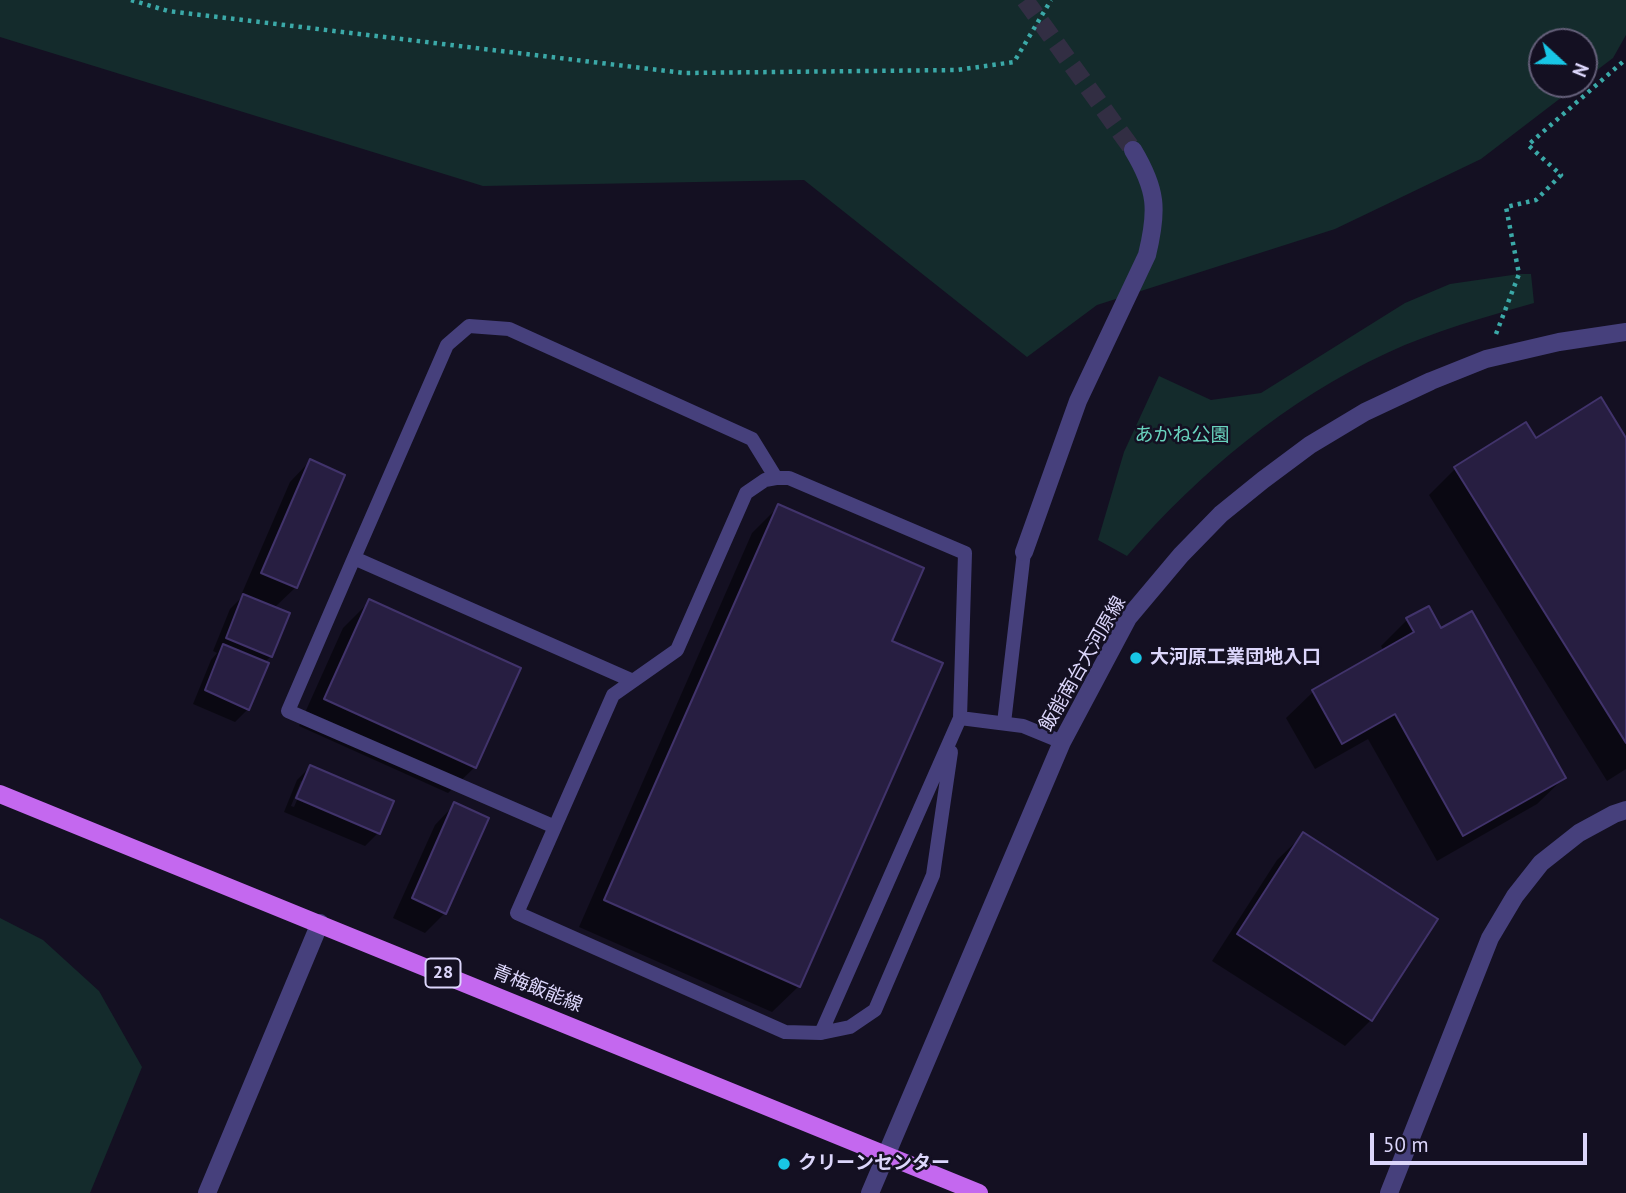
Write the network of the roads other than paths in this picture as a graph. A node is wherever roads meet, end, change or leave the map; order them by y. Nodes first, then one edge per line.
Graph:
1 (1133, 150) tunnel mouth
2 (1626, 332) edge
3 (776, 478) junction
4 (1024, 552) joint
5 (354, 558) junction
6 (633, 681) junction
7 (960, 718) junction
8 (1004, 723) junction
9 (953, 733) junction
10 (1062, 743) junction
11 (0, 794) edge
12 (1626, 810) edge
13 (555, 827) junction
14 (320, 923) junction
15 (821, 1033) junction
16 (887, 1154) junction
17 (206, 1193) edge
18 (870, 1193) edge
19 (979, 1193) edge
20 (1389, 1193) edge

1 - 4 street
2 - 10 street, 飯能南台大河原線
3 - 5 lane
3 - 6 lane
3 - 7 lane
4 - 8 lane
5 - 6 lane
5 - 13 lane
6 - 13 lane
7 - 8 lane
7 - 9 lane
8 - 10 lane
9 - 15 lane
9 - 15 lane
10 - 16 street, 飯能南台大河原線
11 - 14 main road, 青梅飯能線 / 28
12 - 20 street
13 - 15 lane
14 - 16 main road, 青梅飯能線 / 28
14 - 17 street
16 - 18 street, 飯能南台大河原線
16 - 19 main road, 青梅飯能線 / 28

